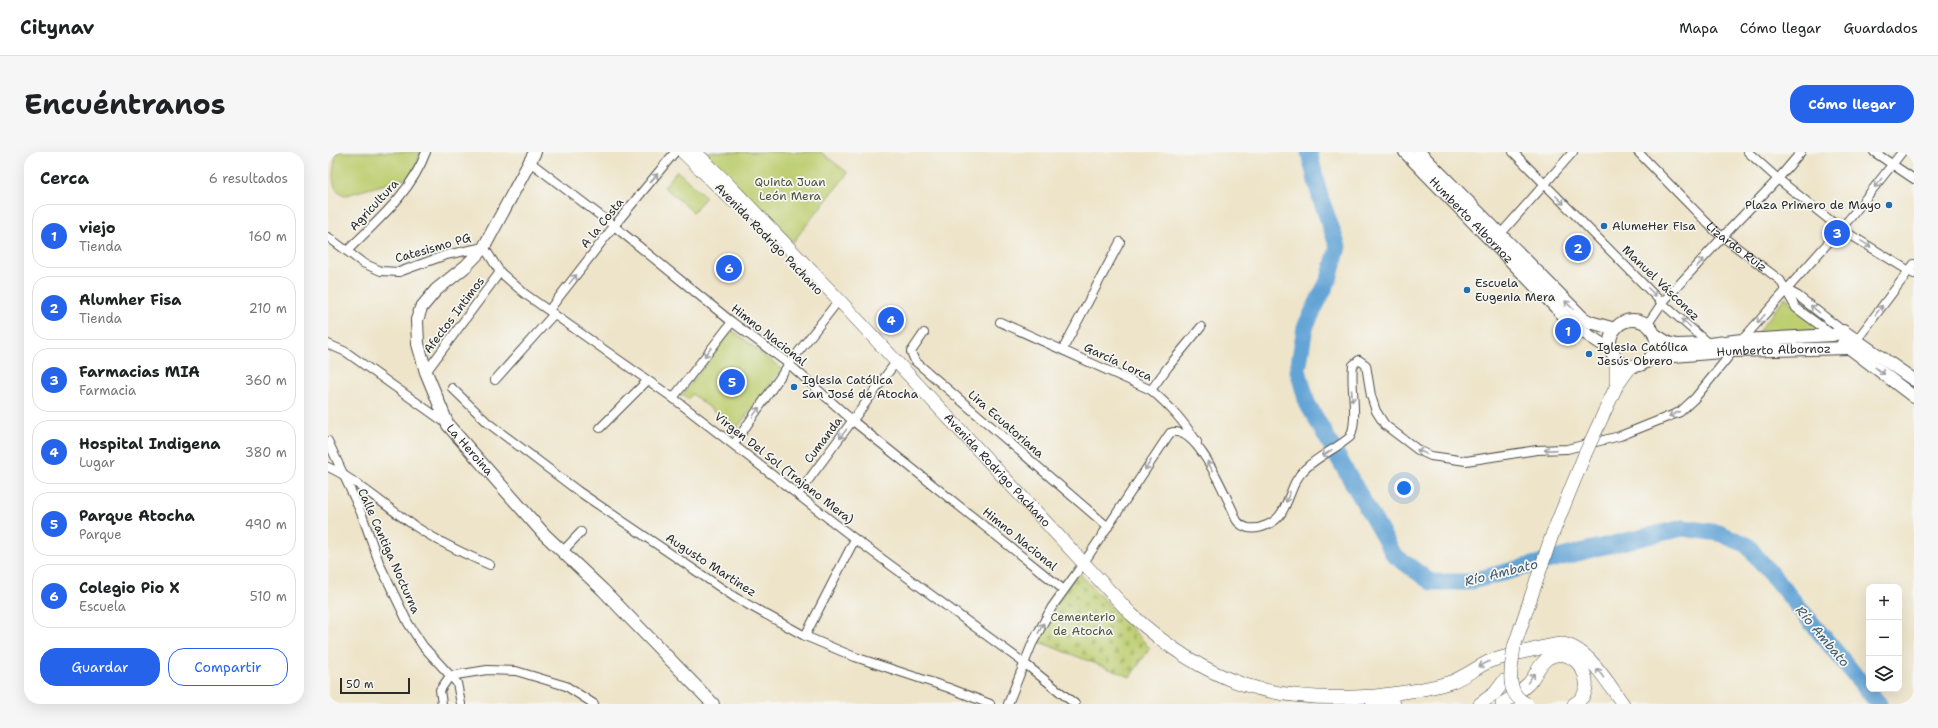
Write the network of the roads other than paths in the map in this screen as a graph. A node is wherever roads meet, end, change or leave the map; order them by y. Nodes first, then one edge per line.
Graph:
1 (426, 152) edge
2 (675, 152) edge
3 (683, 152) edge
4 (695, 152) edge
5 (1404, 152) edge
6 (1418, 152) edge
7 (1514, 152) edge
8 (1573, 152) edge
9 (1638, 152) edge
10 (1748, 152) edge
11 (1801, 152) edge
12 (1874, 152) edge
13 (1902, 152) edge
14 (532, 157) edge
15 (1892, 165) junction
16 (1778, 179) junction
17 (1914, 179) edge
18 (1545, 184) junction
19 (614, 226) junction
20 (1841, 229) junction
21 (328, 237) edge
22 (1723, 238) junction
23 (1496, 239) junction
24 (1120, 242) dead end
25 (484, 247) junction
26 (347, 251) junction
27 (1912, 270) edge
28 (500, 272) junction
29 (1787, 290) junction
30 (1662, 302) junction
31 (837, 303) junction
32 (551, 312) junction
33 (732, 322) junction
34 (1000, 322) dead end
35 (1201, 327) dead end
36 (1615, 329) junction
37 (1651, 329) junction
38 (924, 333) dead end
39 (1838, 333) junction
40 (1742, 340) junction
41 (328, 344) edge
42 (1709, 344) junction
43 (1853, 344) junction
44 (1063, 349) junction
45 (1733, 351) junction
46 (1612, 352) junction
47 (1650, 358) junction
48 (789, 364) junction
49 (893, 365) junction
50 (1631, 366) junction
51 (426, 372) junction
52 (495, 380) dead end
53 (1914, 380) edge
54 (647, 381) junction
55 (1616, 387) junction
56 (452, 388) dead end
57 (1151, 390) junction
58 (1914, 397) edge
59 (673, 398) junction
60 (853, 421) junction
61 (448, 425) junction
62 (600, 428) dead end
63 (328, 441) edge
64 (734, 444) junction
65 (1204, 453) junction
66 (328, 467) edge
67 (343, 475) junction
68 (798, 494) junction
69 (1108, 527) junction
70 (581, 532) dead end
71 (855, 539) junction
72 (562, 552) junction
73 (490, 565) dead end
74 (1081, 568) junction
75 (1064, 590) junction
76 (805, 636) junction
77 (1514, 647) junction
78 (1024, 663) junction
79 (450, 676) junction
80 (1504, 681) junction
81 (1350, 698) junction
82 (442, 704) edge
83 (461, 704) edge
84 (594, 704) edge
85 (714, 704) edge
86 (990, 704) edge
87 (1008, 704) edge
88 (1074, 704) edge
89 (1278, 704) edge
90 (1394, 704) edge
91 (1480, 704) edge
92 (1502, 704) edge
93 (1519, 704) edge
94 (1527, 704) edge
95 (1574, 704) edge
96 (1623, 704) edge

1 - 26 street, Agricultura
19 -> 2 street, A la Costa
3 - 31 main road, Avenida Rodrigo Pachano
4 - 31 main road, Avenida Rodrigo Pachano
5 - 23 main road, Humberto Albornoz
6 - 23 main road, Humberto Albornoz
7 - 18 street, Manuel Vásconez
8 - 18 street
9 - 22 street, Lizardo Ruiz
10 - 16 street
11 - 16 street
12 - 15 street
13 - 15 street
14 - 19 street, Himno Nacional
14 - 25 main road, La Heroina
15 - 17 street
15 -> 20 street
16 - 20 street
16 - 22 street
18 - 23 street
18 -> 30 street, Manuel Vásconez
32 -> 19 street, A la Costa
19 - 33 street, Himno Nacional
20 -> 27 street
20 - 29 street
21 - 26 street, Catesismo PG
22 - 29 street, Lizardo Ruiz
30 -> 22 street
36 -> 23 main road, Humberto Albornoz
23 - 46 main road, Humberto Albornoz
24 - 44 street
25 - 26 street, Catesismo PG
25 - 28 street, Virgen Del Sol (Trajano Mera)
25 - 51 main road, La Heroina
43 -> 27 street
28 - 32 street, Virgen Del Sol (Trajano Mera)
28 - 51 street, Afectos Intimos
29 - 39 street, Lizardo Ruiz
29 -> 40 street
30 - 37 street
42 -> 30 street, Manuel Vásconez
31 - 48 street
31 - 49 main road, Avenida Rodrigo Pachano
32 - 52 street, A la Costa
32 - 54 street, Virgen Del Sol (Trajano Mera)
33 - 48 street, Himno Nacional
33 -> 59 street
34 - 44 street, García Lorca
35 - 57 street
36 - 37 main road
36 - 46 main road
37 - 42 main road, Humberto Albornoz
37 - 47 main road
38 - 69 street, Lira Ecuatoriana
39 - 40 main road, Humberto Albornoz
39 - 43 main road, Lizardo Ruiz
40 - 42 main road, Humberto Albornoz
40 - 45 street
41 - 61 street
43 - 45 main road, Humberto Albornoz
43 - 53 main road, Lizardo Ruiz
43 -> 58 main road, Lizardo Ruiz
44 - 57 street, García Lorca
45 - 47 main road, Humberto Albornoz
45 -> 65 street
46 - 50 main road
46 - 55 main road
47 - 50 main road
48 - 60 street, Himno Nacional
64 -> 48 street
49 - 60 street, Cumanda
49 - 74 main road, Avenida Rodrigo Pachano
50 - 55 main road
51 - 61 main road, La Heroina
54 - 59 street, Virgen Del Sol (Trajano Mera)
54 - 62 street
55 - 77 main road, bridge
56 - 76 street, Augusto Martinez
57 - 65 street, García Lorca
59 - 64 street, Virgen Del Sol (Trajano Mera)
60 -> 68 street, Cumanda
60 - 75 street, Himno Nacional
61 - 72 main road, La Heroina
63 - 67 street, Calle Cantiga Nocturna
64 - 68 street, Virgen Del Sol (Trajano Mera)
65 -> 69 street
66 - 67 street
67 - 73 street
67 - 79 street, Calle Cantiga Nocturna
68 - 71 street, Virgen Del Sol (Trajano Mera)
69 - 74 street
70 - 72 street
71 - 76 street
71 - 78 street, Virgen Del Sol (Trajano Mera)
72 - 85 main road, La Heroina
74 - 75 street
74 - 81 main road, Avenida Rodrigo Pachano
74 - 89 main road, Avenida Rodrigo Pachano
78 -> 75 street
76 - 86 street, Augusto Martinez
77 - 80 main road, bridge
77 - 94 main road, bridge
78 - 87 street
78 - 88 street, Virgen Del Sol (Trajano Mera)
79 - 82 street
79 - 83 street, Calle Cantiga Nocturna
79 - 84 street
80 - 91 main road
80 - 93 main road
81 - 90 main road
96 -> 81 main road
92 -> 95 main road

